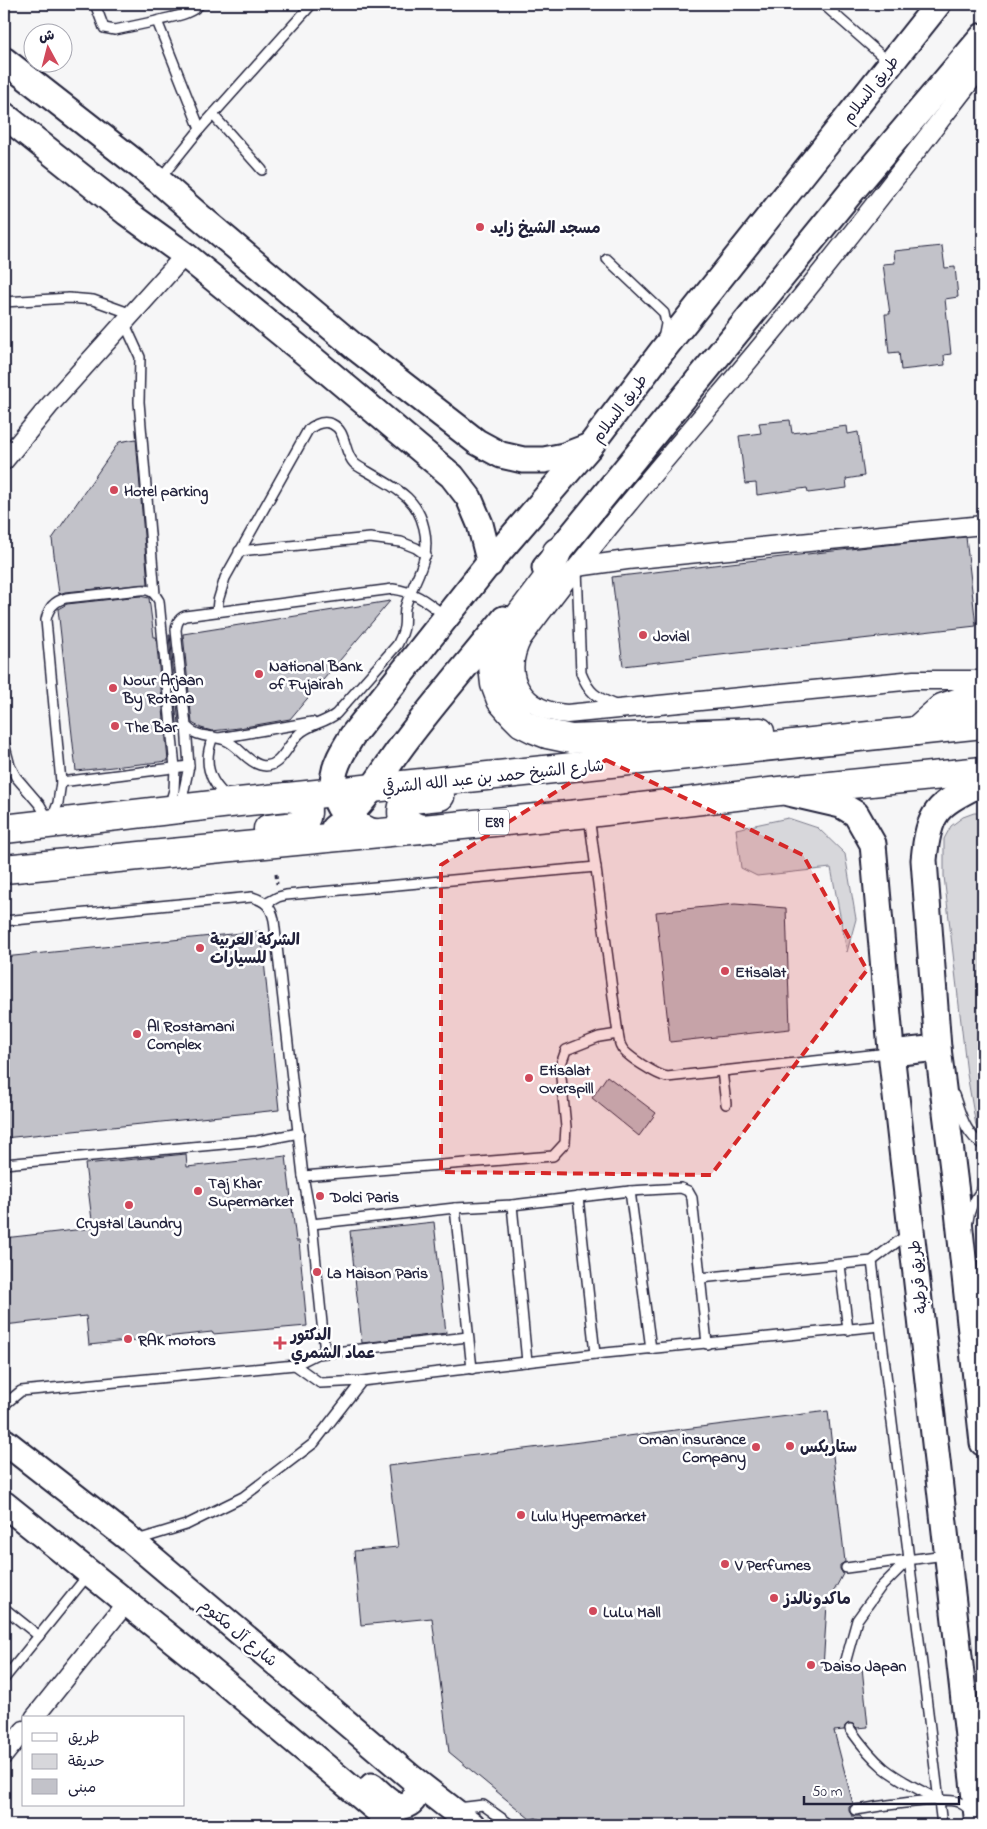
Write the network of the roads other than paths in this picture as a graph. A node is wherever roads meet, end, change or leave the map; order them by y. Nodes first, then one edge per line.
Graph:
1 (95, 4) edge
2 (200, 4) edge
3 (312, 4) edge
4 (824, 4) edge
5 (938, 4) edge
6 (156, 21) junction
7 (983, 36) edge
8 (4, 60) edge
9 (890, 63) junction
10 (983, 65) edge
11 (4, 115) edge
12 (213, 115) junction
13 (200, 130) junction
14 (262, 170) dead end
15 (158, 180) junction
16 (852, 191) junction
17 (861, 222) junction
18 (185, 255) junction
19 (607, 259) dead end
20 (4, 302) edge
21 (128, 318) junction
22 (346, 339) junction
23 (662, 351) junction
24 (314, 360) junction
25 (590, 446) junction
26 (4, 461) edge
27 (983, 525) edge
28 (239, 551) junction
29 (426, 555) junction
30 (567, 560) junction
31 (490, 564) junction
32 (412, 592) junction
33 (155, 594) junction
34 (217, 611) junction
35 (447, 618) junction
36 (982, 690) edge
37 (620, 708) junction
38 (330, 719) junction
39 (983, 724) edge
40 (186, 726) junction
41 (916, 731) junction
42 (216, 738) junction
43 (852, 739) junction
44 (4, 743) edge
45 (782, 746) junction
46 (188, 766) junction
47 (7, 767) edge
48 (175, 768) junction
49 (983, 771) edge
50 (60, 782) junction
51 (983, 782) edge
52 (372, 788) junction
53 (779, 791) junction
54 (334, 792) junction
55 (286, 797) junction
56 (239, 802) junction
57 (174, 810) junction
58 (589, 813) junction
59 (348, 818) junction
60 (50, 824) junction
61 (4, 829) edge
62 (421, 829) junction
63 (378, 833) junction
64 (314, 839) junction
65 (4, 859) edge
66 (596, 868) junction
67 (4, 869) edge
68 (266, 904) junction
69 (4, 921) edge
70 (618, 1034) junction
71 (891, 1053) junction
72 (939, 1053) junction
73 (722, 1071) junction
74 (726, 1104) dead end
75 (299, 1133) junction
76 (983, 1145) edge
77 (4, 1164) edge
78 (303, 1176) junction
79 (983, 1188) edge
80 (630, 1191) junction
81 (578, 1197) junction
82 (512, 1205) junction
83 (455, 1208) junction
84 (312, 1224) junction
85 (912, 1231) junction
86 (872, 1261) junction
87 (840, 1265) junction
88 (700, 1278) junction
89 (965, 1279) junction
90 (880, 1326) junction
91 (848, 1330) junction
92 (468, 1337) junction
93 (706, 1344) junction
94 (651, 1349) junction
95 (324, 1353) junction
96 (595, 1354) junction
97 (527, 1362) junction
98 (295, 1365) junction
99 (472, 1369) junction
100 (362, 1381) junction
101 (4, 1405) edge
102 (982, 1416) edge
103 (4, 1441) edge
104 (983, 1443) edge
105 (4, 1504) edge
106 (132, 1541) junction
107 (948, 1555) junction
108 (909, 1559) junction
109 (846, 1568) dead end
110 (90, 1573) junction
111 (126, 1603) junction
112 (4, 1608) edge
113 (39, 1636) junction
114 (204, 1665) junction
115 (844, 1667) dead end
116 (4, 1679) edge
117 (36, 1716) edge
118 (850, 1729) dead end
119 (22, 1732) edge
120 (4, 1755) edge
121 (414, 1780) junction
122 (939, 1800) junction
123 (452, 1809) junction
124 (855, 1810) dead end
125 (977, 1824) edge
126 (395, 1825) edge
127 (472, 1825) edge
128 (511, 1825) edge
129 (942, 1825) edge

1 - 6 lane
2 - 6 lane
3 - 12 lane
4 - 9 lane
5 - 9 main road, طريق السلام
6 - 13 lane
7 - 16 main road
8 - 15 main road
9 - 23 main road, طريق السلام
10 - 17 street
11 - 18 main road
12 - 13 lane
12 - 14 lane
13 - 15 lane
15 - 22 main road
16 - 17 street
16 - 30 main road
17 - 30 street
18 - 21 street
18 - 24 main road
19 - 23 lane
20 - 21 lane
21 - 26 street
21 - 33 lane
22 - 24 main road
22 - 25 main road
23 - 25 main road, طريق السلام
24 - 31 main road
25 - 31 main road, طريق السلام
27 - 30 street
28 - 29 lane
28 - 29 lane
28 - 34 lane
29 - 32 lane
30 - 37 lane
30 - 37 street
30 - 43 highway
30 - 52 main road
31 - 35 main road, طريق السلام
32 - 34 lane
32 - 35 lane
32 - 38 lane
33 - 48 lane
33 - 50 lane
34 - 40 lane
35 - 54 main road, طريق السلام
36 - 37 street
36 - 41 highway
38 - 42 lane
38 - 42 lane
39 - 41 highway, شارع الشيخ حمد بن عبد الله الشرقي
40 - 42 lane
40 - 46 lane
41 - 43 highway, شارع الشيخ حمد بن عبد الله الشرقي
42 - 56 lane
43 - 45 highway, شارع الشيخ حمد بن عبد الله الشرقي
44 - 47 lane
45 - 52 highway, شارع الشيخ حمد بن عبد الله الشرقي
45 - 62 highway
46 - 48 lane
46 - 57 lane
47 - 60 lane
48 - 50 lane
48 - 57 lane
49 - 53 highway, E89
50 - 60 lane
51 - 72 main road
52 - 54 highway, شارع الشيخ حمد بن عبد الله الشرقي
52 - 59 main road
53 - 58 highway, E89
53 - 71 main road, طريق قرطبة
54 - 55 highway, شارع الشيخ حمد بن عبد الله الشرقي
54 - 59 main road
55 - 56 highway, شارع الشيخ حمد بن عبد الله الشرقي
55 - 65 highway
56 - 57 highway, شارع الشيخ حمد بن عبد الله الشرقي
57 - 60 highway, شارع الشيخ حمد بن عبد الله الشرقي
58 - 62 highway, E89
58 - 66 lane
59 - 63 main road
59 - 64 main road
60 - 61 highway, شارع الشيخ حمد بن عبد الله الشرقي
62 - 63 highway, E89
63 - 64 highway, E89
64 - 67 highway, E89
66 - 68 lane
66 - 70 lane
68 - 69 lane
68 - 75 lane
70 - 73 lane
70 - 78 lane
71 - 72 main road
71 - 73 lane
71 - 85 main road, طريق قرطبة
72 - 76 lane
72 - 89 main road
73 - 74 lane
75 - 77 lane
75 - 78 lane
78 - 84 lane
79 - 89 lane
80 - 81 lane
80 - 88 lane
80 - 94 lane
81 - 82 lane
81 - 96 lane
82 - 83 lane
82 - 97 lane
83 - 84 lane
83 - 92 lane
84 - 95 lane
85 - 86 lane
85 - 107 main road, طريق قرطبة
86 - 87 lane
86 - 90 lane
87 - 88 lane
87 - 91 lane
88 - 93 lane
89 - 102 main road
90 - 91 lane
90 - 108 lane
91 - 93 lane
92 - 95 lane
92 - 99 lane
93 - 94 lane
94 - 96 lane
95 - 98 lane
96 - 97 lane
97 - 99 lane
98 - 100 lane
98 - 101 lane
99 - 100 lane
100 - 106 lane
102 - 104 main road
103 - 106 main road, شارع آل مكتوم
105 - 110 main road
106 - 121 main road, شارع آل مكتوم
107 - 108 lane
107 - 125 main road, طريق قرطبة
108 - 109 lane
108 - 115 lane
108 - 122 lane
110 - 111 main road
110 - 113 lane
111 - 114 main road
111 - 117 street
112 - 113 lane
113 - 116 lane
114 - 121 main road
114 - 126 main road
118 - 122 lane
119 - 120 street
121 - 123 main road, شارع آل مكتوم
122 - 124 lane
122 - 125 lane
122 - 129 lane
123 - 127 main road, شارع آل مكتوم
123 - 128 lane

